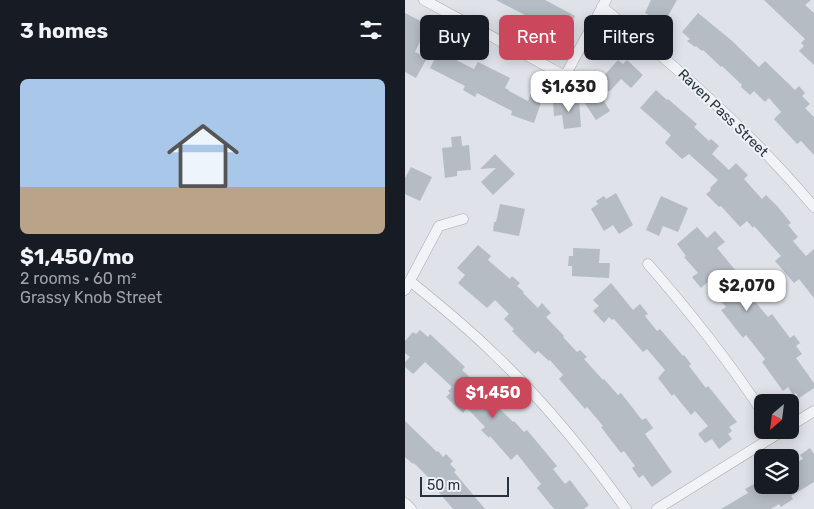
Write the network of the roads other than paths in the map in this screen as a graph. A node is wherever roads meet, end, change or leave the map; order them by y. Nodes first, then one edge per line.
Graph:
1 (424, 0) edge
2 (604, 4) edge
3 (814, 207) edge
4 (463, 219) dead end
5 (648, 264) dead end
6 (407, 285) edge
7 (754, 400) edge
8 (814, 411) edge
9 (799, 420) edge
10 (767, 439) edge
11 (405, 502) edge
12 (411, 509) edge
13 (626, 509) edge
14 (657, 509) edge

1 - 2 street
2 - 3 street, Raven Pass Street
4 - 6 street
5 - 7 street
6 - 13 street
8 - 9 street
10 - 14 street
11 - 12 street

